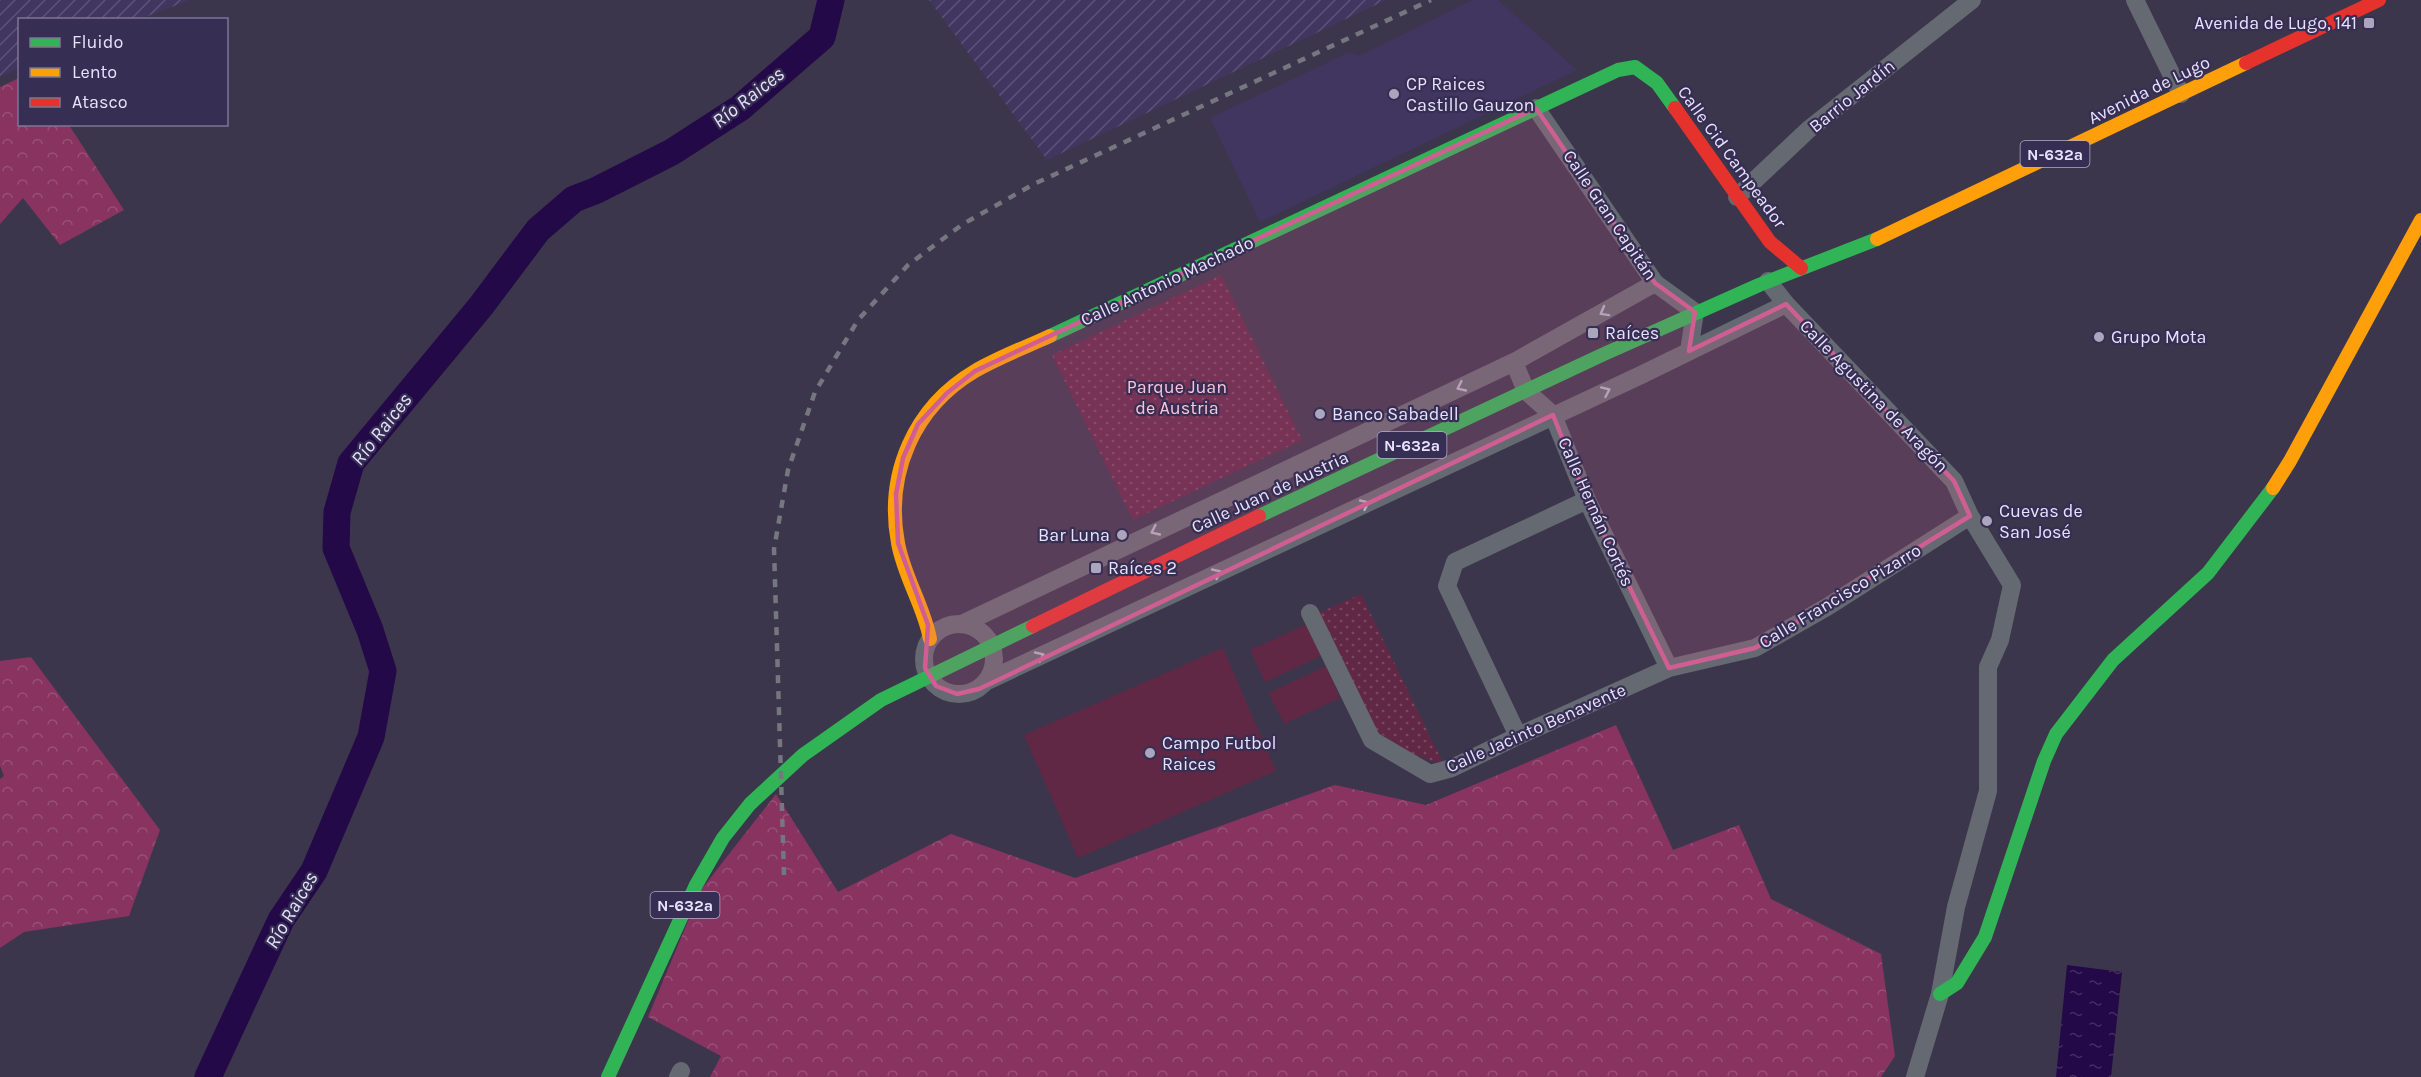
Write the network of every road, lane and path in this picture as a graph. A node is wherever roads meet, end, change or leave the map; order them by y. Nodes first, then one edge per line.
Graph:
1 (1972, 0) edge
2 (2135, 0) edge
3 (2379, 0) edge
4 (1635, 67) joint
5 (2181, 94) junction
6 (1536, 108) junction
7 (1737, 197) junction
8 (2421, 219) edge
9 (1801, 268) junction
10 (1768, 281) junction
11 (1655, 283) junction
12 (1786, 304) junction
13 (1695, 312) junction
14 (1689, 351) junction
15 (1514, 362) junction
16 (1526, 392) junction
17 (1553, 415) junction
18 (1587, 500) junction
19 (1970, 516) junction
20 (1310, 612) dead end
21 (962, 624) junction
22 (930, 639) junction
23 (992, 646) junction
24 (1668, 668) junction
25 (928, 677) junction
26 (987, 681) junction
27 (1518, 736) junction
28 (1940, 994) junction
29 (608, 1077) edge
30 (1915, 1077) edge

1 - 7 street, Barrio Jardín
2 - 5 street
3 - 5 street, Avenida de Lugo / N-632a
4 - 6 street, Calle Antonio Machado
4 - 7 street, Calle Cid Campeador
5 - 9 street, Avenida de Lugo / N-632a
6 - 11 street, Calle Gran Capitán
6 - 22 street, Calle Antonio Machado
7 - 9 street, Calle Cid Campeador
8 - 28 street
9 - 10 street, Avenida de Lugo / N-632a
10 - 12 street, Calle Agustina de Aragón
10 - 13 street, Calle Juan de Austria / N-632a
11 - 13 street, Calle Gran Capitán
11 -> 15 street
12 - 14 street
12 - 19 street, Calle Agustina de Aragón
13 - 14 street
13 - 16 street, Calle Juan de Austria / N-632a
17 -> 14 street
15 - 16 street, Calle Hernán Cortés
15 -> 21 street
16 - 17 street, Calle Hernán Cortés
16 - 23 street, Calle Juan de Austria / N-632a
17 - 18 street, Calle Hernán Cortés
26 -> 17 street
18 - 24 street, Calle Hernán Cortés
18 - 27 street
19 - 24 street, Calle Francisco Pizarro
19 - 28 street, Calle Agustina de Aragón
20 - 27 street, Calle Jacinto Benavente
21 - 22 street
21 - 23 street
22 - 25 street, Calle Antonio Machado
23 - 25 street, Calle Juan de Austria / N-632a
23 - 26 street
24 - 27 street, Calle Jacinto Benavente
25 - 26 street
25 - 29 street, Calle Juan de Austria / N-632a
28 - 30 street, Calle Agustina de Aragón

